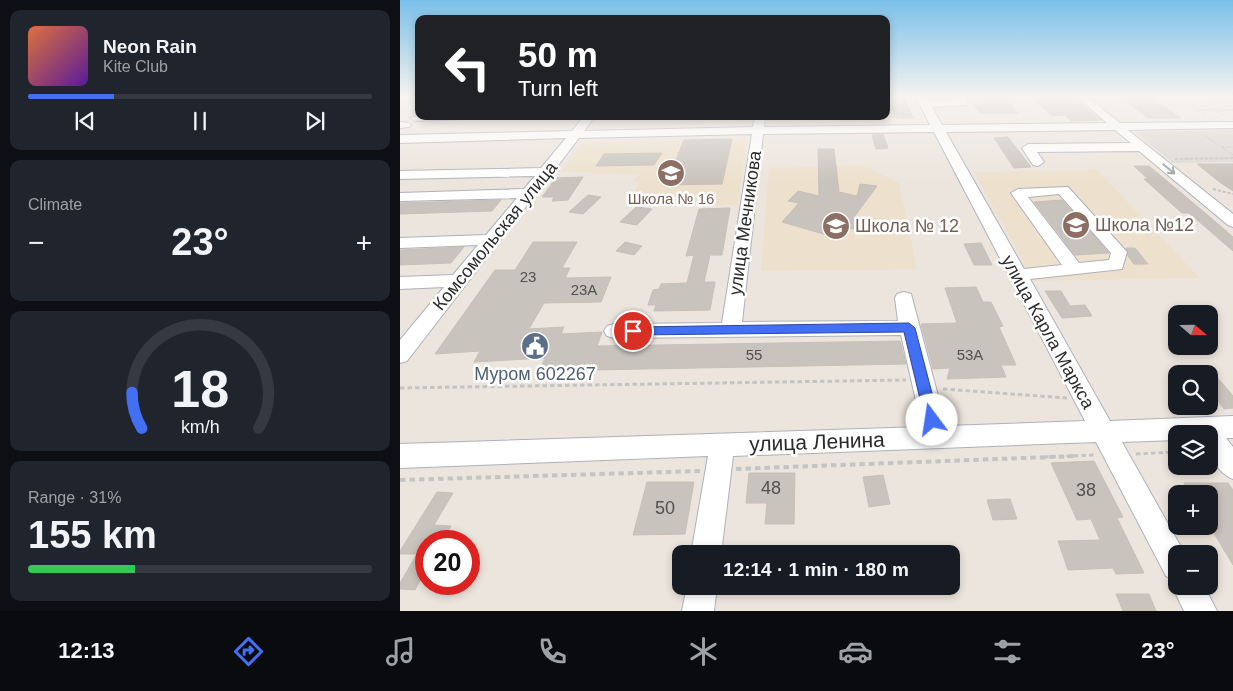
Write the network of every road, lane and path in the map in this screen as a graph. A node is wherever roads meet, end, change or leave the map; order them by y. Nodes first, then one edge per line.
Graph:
1 (583, 126) edge
2 (759, 126) edge
3 (1175, 126) edge
4 (1118, 127) junction
5 (937, 128) junction
6 (758, 131) junction
7 (1199, 132) dead end
8 (576, 135) junction
9 (400, 139) edge
10 (1142, 147) junction
11 (1222, 147) junction
12 (1233, 147) edge
13 (1233, 156) edge
14 (1169, 159) dead end
15 (1038, 162) dead end
16 (546, 172) junction
17 (400, 176) edge
18 (1210, 188) dead end
19 (529, 193) junction
20 (1233, 194) edge
21 (400, 197) edge
22 (1233, 222) edge
23 (491, 240) junction
24 (400, 243) edge
25 (1074, 269) junction
26 (1017, 275) junction
27 (458, 281) junction
28 (400, 283) edge
29 (904, 298) dead end
30 (909, 328) junction
31 (731, 329) junction
32 (614, 331) dead end
33 (400, 355) edge
34 (923, 385) junction
35 (400, 388) edge
36 (1084, 399) junction
37 (1218, 427) edge
38 (1233, 427) edge
39 (1168, 428) edge
40 (1102, 431) junction
41 (937, 438) junction
42 (1218, 446) edge
43 (1168, 452) edge
44 (1116, 454) junction
45 (400, 456) edge
46 (720, 458) junction
47 (1233, 467) edge
48 (400, 480) edge
49 (707, 545) edge
50 (1168, 551) edge
51 (701, 595) edge
52 (1192, 595) edge
53 (698, 611) edge
54 (1201, 611) edge

1 - 8 street, Комсомольская улица
2 - 6 street, улица Мечникова
3 - 4 street
4 - 5 street
4 - 10 street
5 - 6 street
5 - 26 street, улица Карла Маркса
6 - 8 street
6 - 31 street, улица Мечникова
7 - 11 path
8 - 9 street
8 - 16 street, Комсомольская улица
10 - 15 street
10 -> 22 street
11 - 12 path
11 - 13 path
13 - 14 path
16 - 17 street
16 - 19 street, Комсомольская улица
18 - 20 path
19 - 21 street
19 - 23 street, Комсомольская улица
23 - 24 street
23 - 27 street, Комсомольская улица
25 - 25 street
25 - 26 street
26 - 36 street, улица Карла Маркса
27 - 28 street
27 - 33 street, Комсомольская улица
29 - 30 street
30 - 31 street
30 - 34 street
31 - 32 street
34 - 35 path
34 - 36 path
34 - 41 street
36 - 40 street, улица Карла Маркса
37 - 38 street, улица Ленина
39 - 40 street, улица Ленина
40 - 41 street, улица Ленина
40 - 44 street, улица Карла Маркса
41 - 46 street, улица Ленина
42 - 47 street
43 - 44 path
44 - 46 path
44 - 50 street, улица Карла Маркса
45 - 46 street, улица Ленина
46 - 48 path
46 - 49 street
51 - 53 street
52 - 54 street

